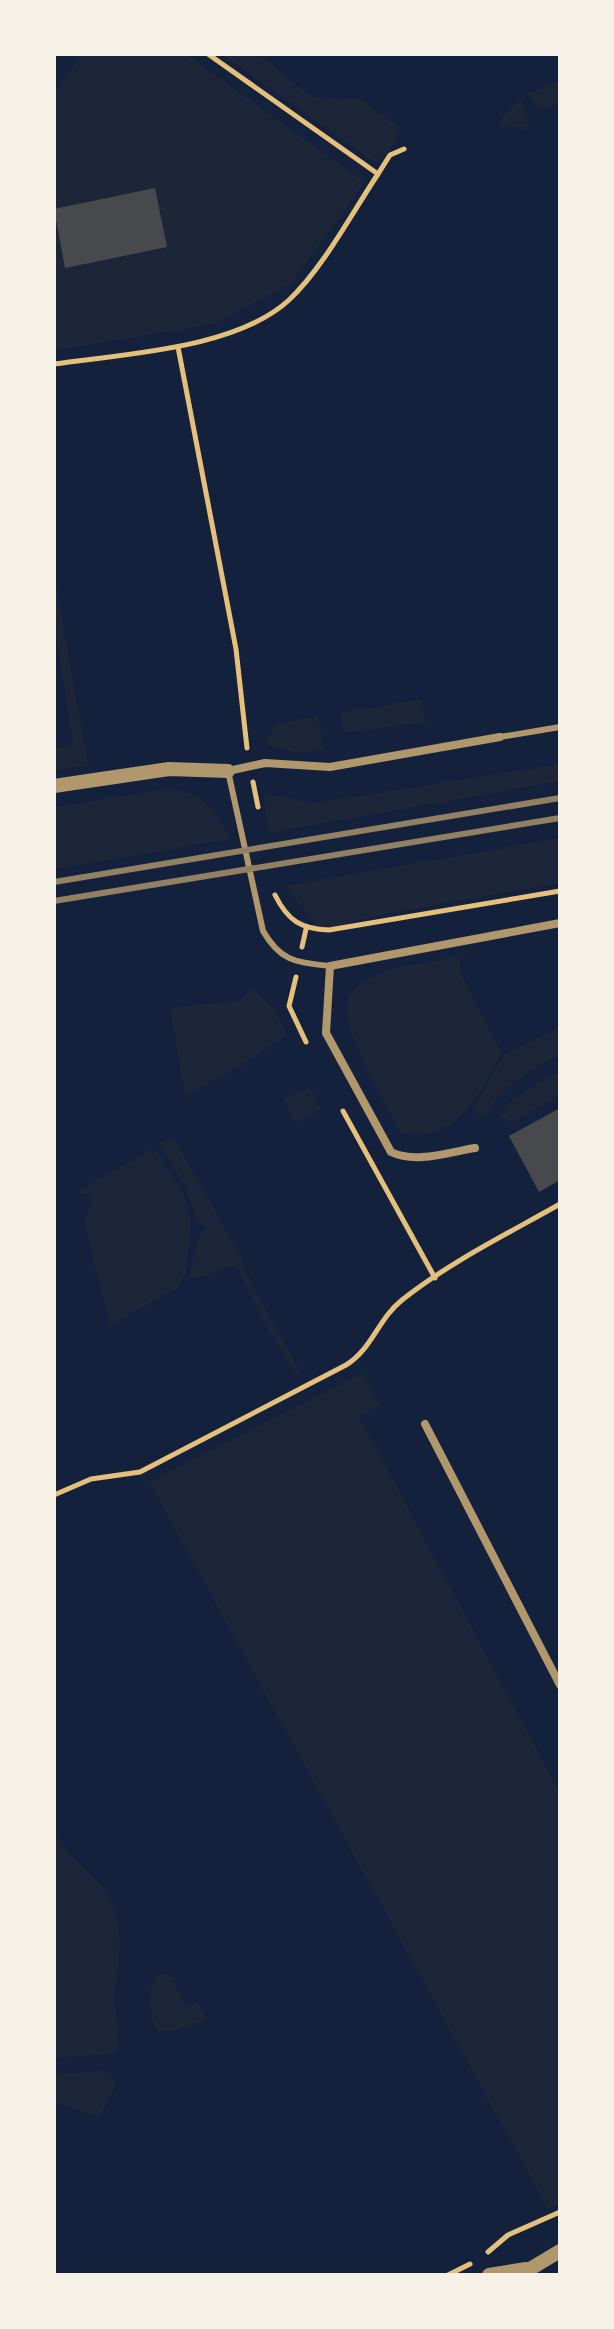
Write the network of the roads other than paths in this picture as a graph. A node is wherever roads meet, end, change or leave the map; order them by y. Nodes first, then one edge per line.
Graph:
1 (560, 727) edge
2 (500, 737) joint
3 (228, 771) junction
4 (54, 786) edge
5 (560, 923) edge
6 (330, 966) junction
7 (475, 1148) dead end
8 (425, 1424) dead end
9 (560, 1685) edge
10 (560, 2251) edge
11 (523, 2272) edge
12 (489, 2275) edge

1 - 2 lane
2 - 3 street
3 - 4 street
3 - 6 lane
5 - 6 street
6 - 7 street
8 - 9 street
10 - 11 street
11 - 12 street

